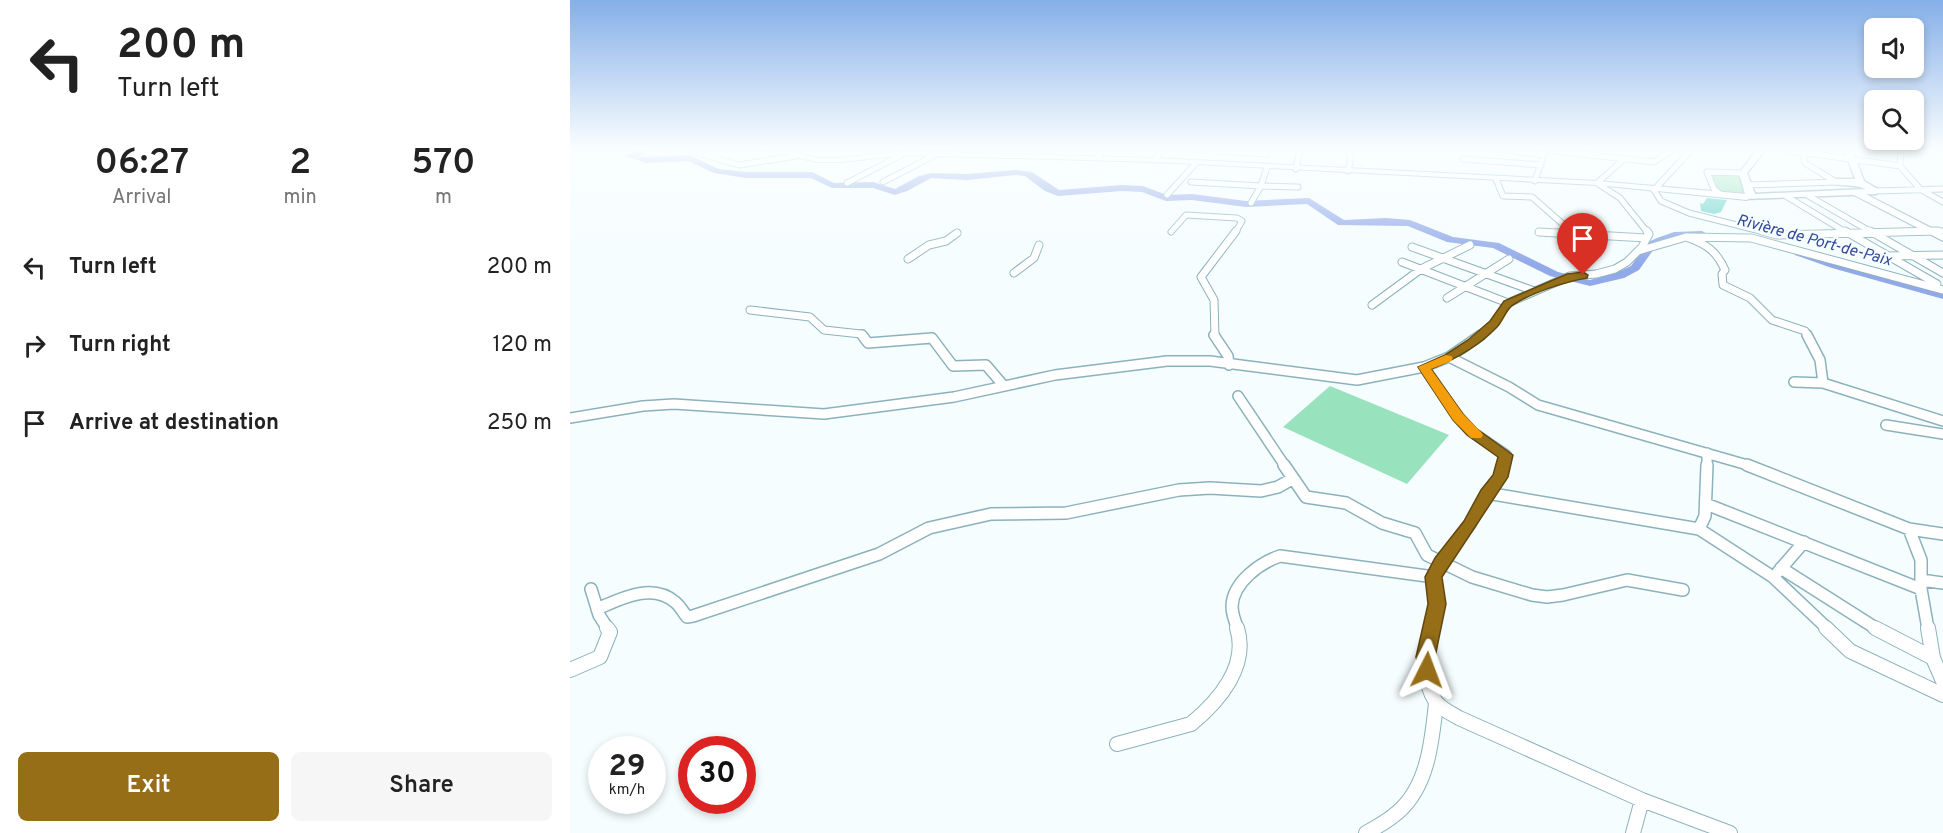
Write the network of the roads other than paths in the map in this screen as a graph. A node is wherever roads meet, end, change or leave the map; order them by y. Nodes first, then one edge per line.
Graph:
1 (1173, 188) edge
2 (1260, 188) edge
3 (1500, 188) edge
4 (1610, 188) edge
5 (1656, 188) edge
6 (1666, 188) edge
7 (1714, 188) edge
8 (1749, 188) edge
9 (1847, 188) edge
10 (1870, 188) edge
11 (1920, 189) junction
12 (1943, 189) edge
13 (1876, 191) junction
14 (1855, 192) junction
15 (1719, 193) junction
16 (1167, 195) dead end
17 (1807, 195) junction
18 (1747, 196) junction
19 (1786, 196) junction
20 (1943, 202) edge
21 (1251, 203) dead end
22 (1931, 231) junction
23 (1943, 231) edge
24 (1171, 232) dead end
25 (1539, 232) dead end
26 (957, 233) dead end
27 (1573, 233) junction
28 (1874, 233) junction
29 (1852, 234) junction
30 (1686, 237) junction
31 (1647, 238) junction
32 (1943, 238) edge
33 (1039, 245) dead end
34 (1470, 245) dead end
35 (1412, 247) dead end
36 (1638, 251) junction
37 (1913, 255) junction
38 (1943, 255) edge
39 (1884, 256) junction
40 (1443, 258) junction
41 (908, 259) dead end
42 (1509, 259) dead end
43 (1402, 262) dead end
44 (1421, 269) junction
45 (1014, 273) dead end
46 (1484, 273) junction
47 (1943, 273) edge
48 (1462, 286) junction
49 (1943, 289) edge
50 (1534, 291) junction
51 (1447, 298) dead end
52 (1508, 303) junction
53 (1372, 305) dead end
54 (750, 310) dead end
55 (1449, 357) junction
56 (1229, 365) junction
57 (1424, 367) junction
58 (1794, 382) dead end
59 (1823, 383) junction
60 (1003, 385) junction
61 (1238, 396) dead end
62 (570, 418) edge
63 (1943, 421) edge
64 (1886, 425) dead end
65 (1943, 434) edge
66 (1707, 453) junction
67 (1292, 479) junction
68 (1487, 493) junction
69 (1706, 504) junction
70 (1699, 529) junction
71 (1909, 529) junction
72 (1943, 534) edge
73 (1804, 542) junction
74 (1441, 562) junction
75 (1777, 572) junction
76 (1434, 577) junction
77 (1932, 584) edge
78 (591, 589) dead end
79 (1683, 590) dead end
80 (597, 609) junction
81 (1933, 658) junction
82 (570, 670) edge
83 (1943, 681) edge
84 (1943, 695) edge
85 (1436, 703) junction
86 (1117, 744) dead end
87 (1642, 800) junction
88 (1366, 833) edge
89 (1633, 833) edge
90 (1730, 833) edge

1 - 16 street
2 - 21 street
3 - 27 street
4 - 31 street
5 - 29 street
6 - 15 street
7 - 15 street
8 - 18 main road
9 - 14 main road
10 - 13 main road
11 - 12 street
11 - 13 street
11 - 20 street
13 - 14 main road
14 - 17 main road
14 - 22 street
15 - 18 street
17 - 19 main road
17 - 28 street
18 - 19 main road
19 - 29 street
22 - 23 street
22 - 28 street
22 - 32 street
24 - 56 street
25 - 27 street
26 - 41 street
27 - 31 street
28 - 29 street
28 - 37 street
29 - 39 street
30 - 36 street
30 - 49 street
30 - 59 street
31 - 36 street
33 - 45 street
34 - 40 street
35 - 40 street
36 - 50 street
37 - 38 street
37 - 39 street
37 - 47 street
39 - 49 street
40 - 44 street
40 - 46 street
42 - 46 street
43 - 44 street
44 - 48 street
44 - 53 street
46 - 48 street
46 - 50 street
48 - 51 street
48 - 52 street
50 - 52 street
52 - 55 street
54 - 60 street
55 - 57 street
55 - 66 street
56 - 57 street
56 - 60 street
57 - 68 street
58 - 59 street
59 - 63 street
60 - 62 street
61 - 67 street
64 - 65 street
66 - 69 street
66 - 71 street
67 - 74 street
67 - 80 street
68 - 70 street
68 - 74 street
69 - 70 street
69 - 73 street
70 - 75 street
71 - 72 street
71 - 77 street
73 - 75 street
73 - 77 street
74 - 76 street
74 - 79 street
75 - 81 street
75 - 84 street
76 - 85 street
76 - 86 street
77 - 81 street
78 - 80 street
80 - 82 street
81 - 83 street
85 - 87 street
85 - 88 street
87 - 89 street
87 - 90 street

